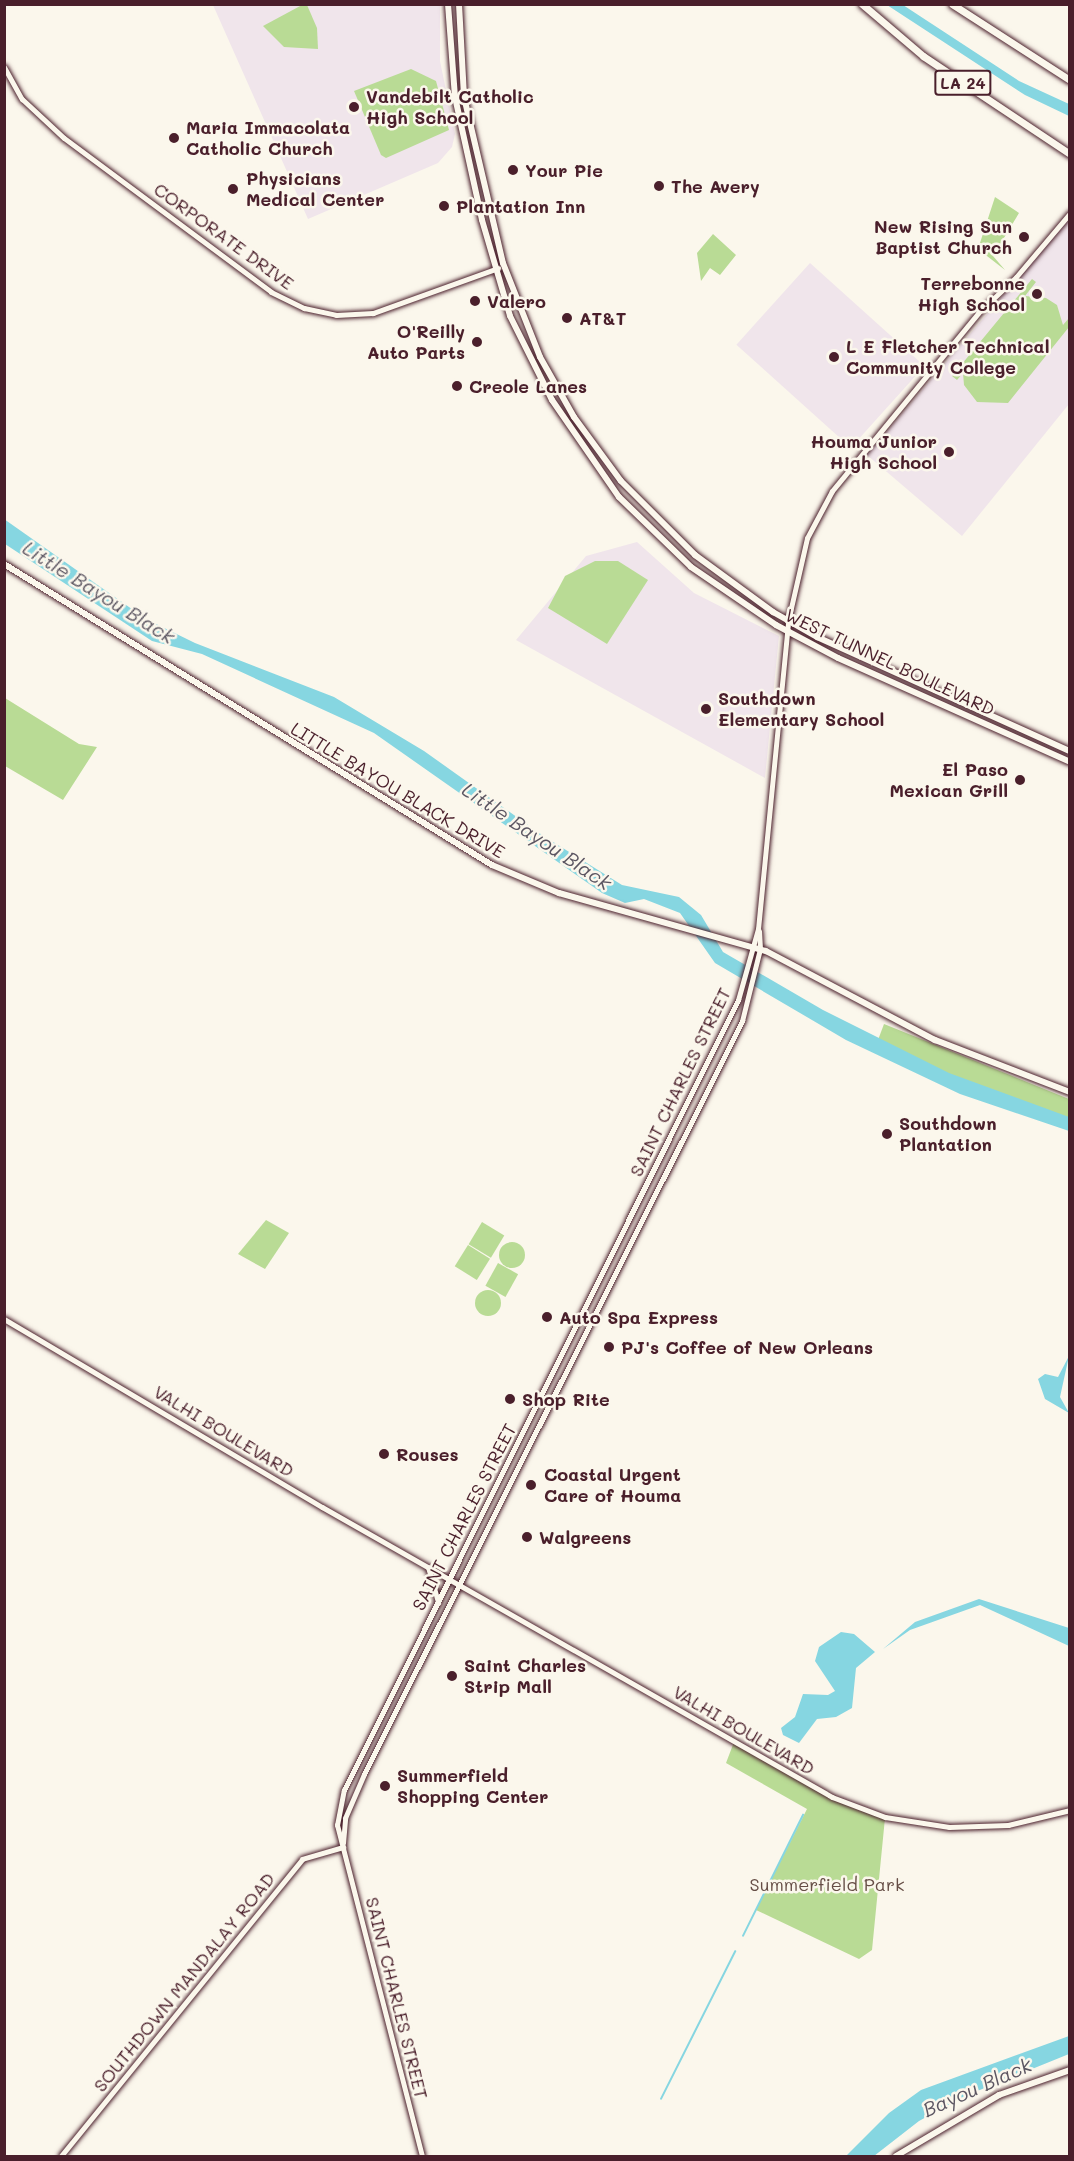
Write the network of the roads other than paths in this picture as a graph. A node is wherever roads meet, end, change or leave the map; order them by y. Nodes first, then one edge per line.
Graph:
1 (448, 4) edge
2 (459, 4) edge
3 (862, 4) edge
4 (952, 4) edge
5 (4, 68) edge
6 (1070, 80) edge
7 (1070, 154) edge
8 (471, 175) junction
9 (485, 190) junction
10 (1070, 213) edge
11 (503, 262) junction
12 (495, 271) junction
13 (4, 564) edge
14 (788, 621) junction
15 (787, 631) junction
16 (1070, 751) edge
17 (1070, 762) edge
18 (758, 929) junction
19 (753, 946) junction
20 (760, 949) junction
21 (1070, 1092) edge
22 (4, 1319) edge
23 (428, 1567) junction
24 (450, 1579) junction
25 (460, 1585) junction
26 (438, 1603) junction
27 (1070, 1810) edge
28 (342, 1847) junction
29 (1070, 2070) edge
30 (61, 2157) edge
31 (422, 2157) edge
32 (896, 2157) edge

1 - 8 main road, WEST TUNNEL BOULEVARD
2 - 9 main road, WEST TUNNEL BOULEVARD
3 - 7 main road, LA 24
4 - 6 main road
5 - 12 street, CORPORATE DRIVE
8 - 9 main road
8 - 12 main road, WEST TUNNEL BOULEVARD
9 - 11 main road, WEST TUNNEL BOULEVARD
10 - 14 street, SAINT CHARLES STREET
11 - 12 street, CORPORATE DRIVE
11 - 14 main road, WEST TUNNEL BOULEVARD
12 - 15 main road, WEST TUNNEL BOULEVARD
13 - 19 main road, LITTLE BAYOU BLACK DRIVE
14 - 15 street, SAINT CHARLES STREET
14 - 16 main road, WEST TUNNEL BOULEVARD
15 - 17 main road, WEST TUNNEL BOULEVARD
15 - 18 street, SAINT CHARLES STREET
18 - 19 street, SAINT CHARLES STREET
18 - 20 street
19 - 20 main road, LITTLE BAYOU BLACK DRIVE
19 - 24 street, SAINT CHARLES STREET
20 - 21 main road, LITTLE BAYOU BLACK DRIVE
20 - 25 street, SAINT CHARLES STREET
22 - 23 street, VALHI BOULEVARD
23 - 24 street, VALHI BOULEVARD
23 - 26 street
24 - 25 street, VALHI BOULEVARD
24 - 26 street, SAINT CHARLES STREET
25 - 27 street, VALHI BOULEVARD
25 - 28 street, SAINT CHARLES STREET
26 - 28 street, SAINT CHARLES STREET
28 - 30 street, SOUTHDOWN MANDALAY ROAD
28 - 31 street, SAINT CHARLES STREET
29 - 32 main road

